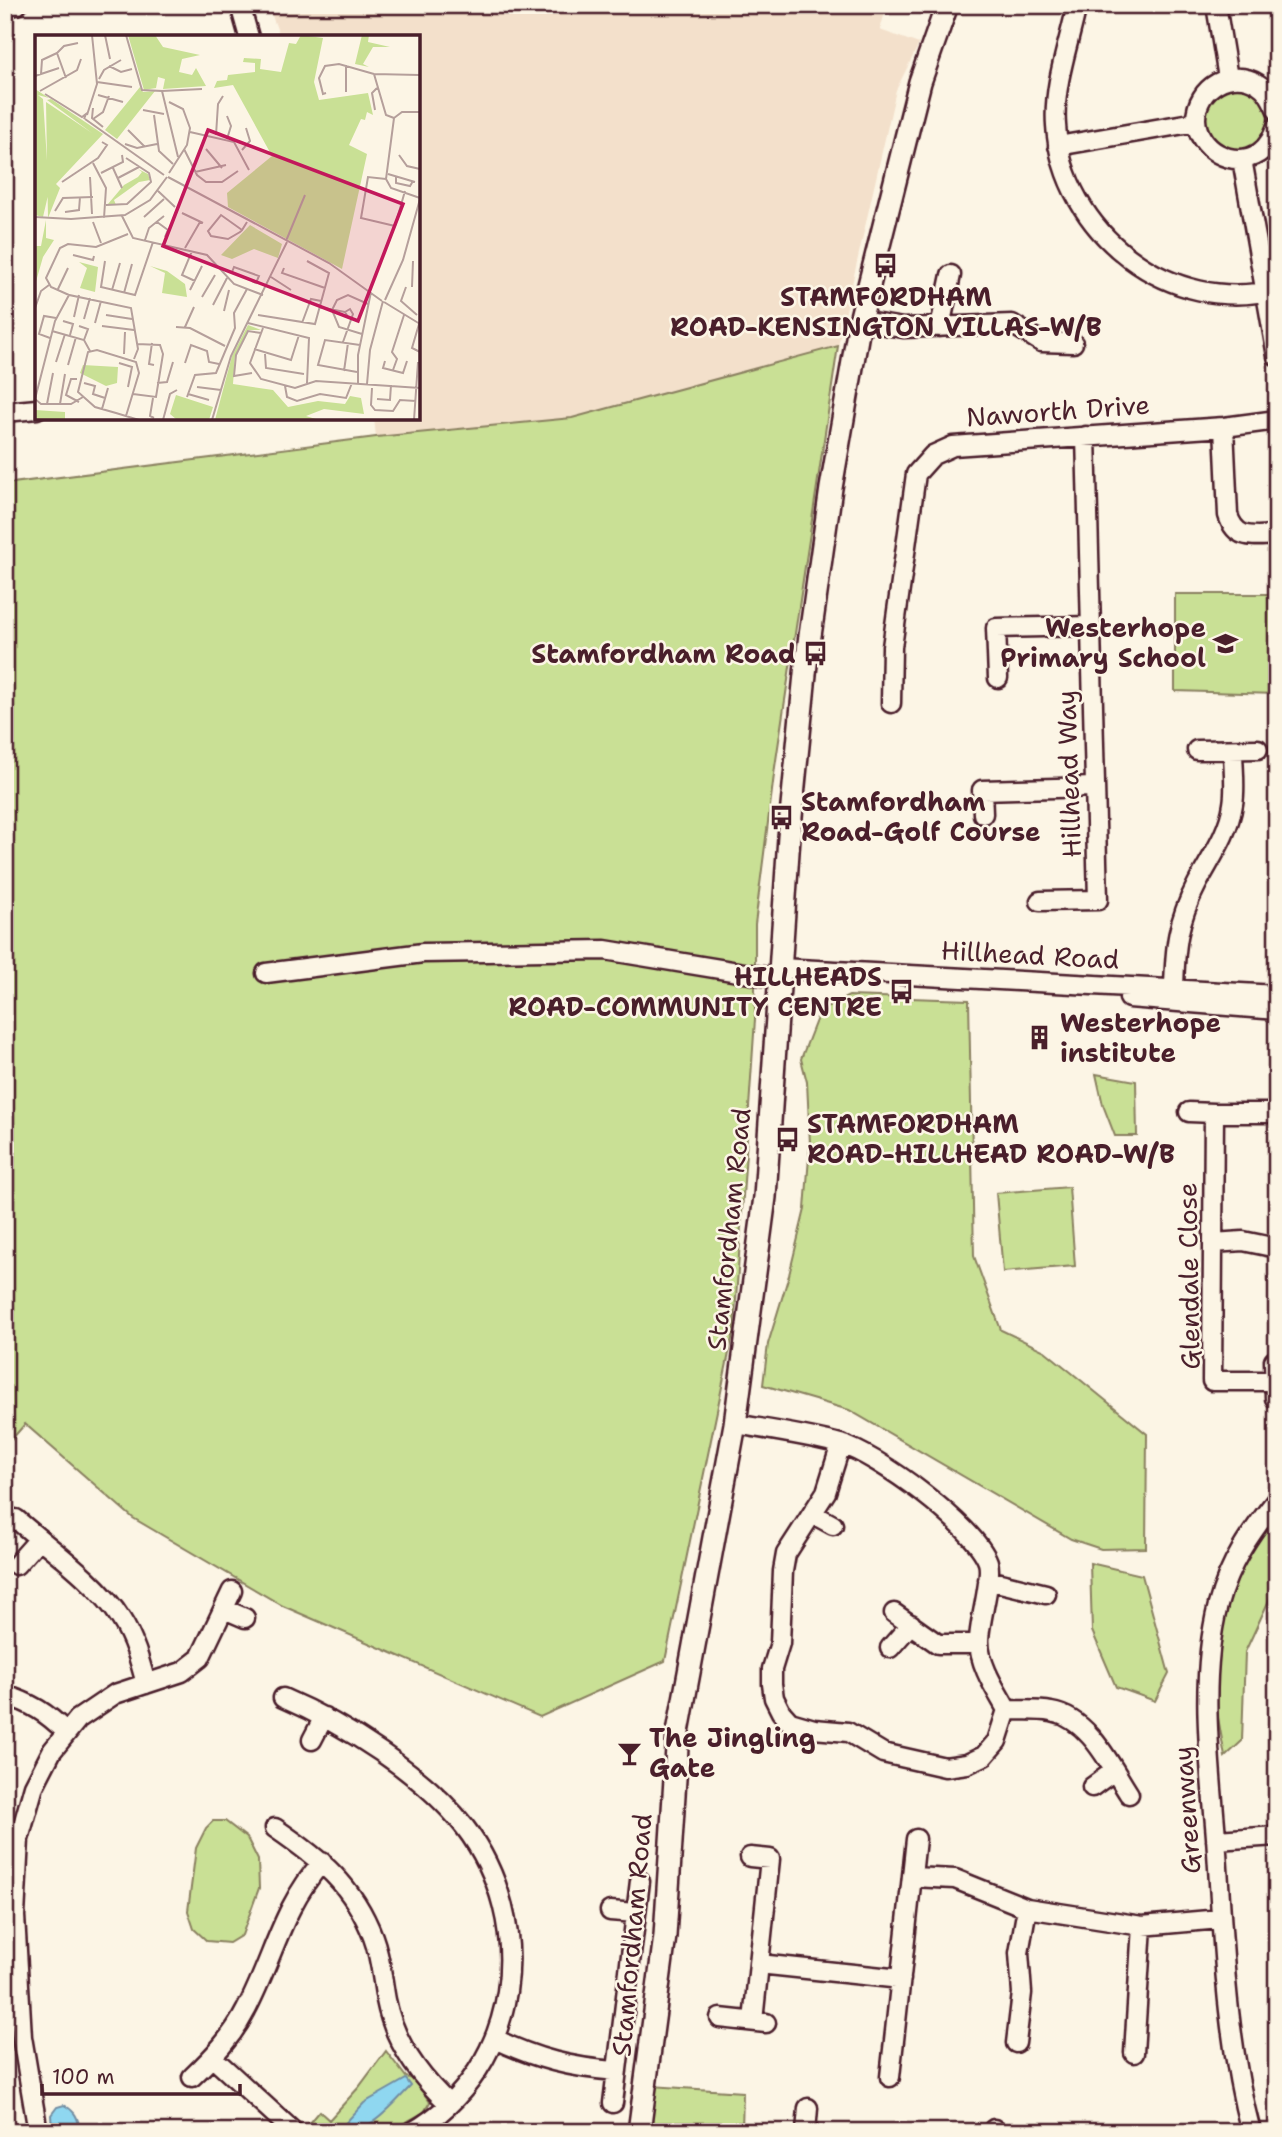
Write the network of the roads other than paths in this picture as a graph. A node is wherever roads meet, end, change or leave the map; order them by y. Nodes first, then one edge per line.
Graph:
1 (17, 5) edge
2 (240, 5) edge
3 (947, 5) edge
4 (1077, 5) edge
5 (1216, 5) edge
6 (5, 7) edge
7 (248, 35) edge
8 (1228, 78) junction
9 (1277, 110) edge
10 (1196, 122) junction
11 (1277, 126) edge
12 (1058, 146) junction
13 (1242, 159) junction
14 (951, 275) dead end
15 (1271, 290) edge
16 (860, 321) junction
17 (940, 327) junction
18 (1073, 344) dead end
19 (1277, 356) edge
20 (35, 409) edge
21 (5, 412) edge
22 (1277, 420) edge
23 (1224, 427) junction
24 (1086, 436) junction
25 (1277, 535) edge
26 (1091, 626) junction
27 (998, 678) dead end
28 (891, 703) dead end
29 (1258, 749) dead end
30 (1197, 750) dead end
31 (1233, 750) junction
32 (1095, 787) junction
33 (983, 814) dead end
34 (1040, 901) dead end
35 (266, 973) dead end
36 (780, 974) junction
37 (1277, 995) edge
38 (1174, 998) junction
39 (1277, 1010) edge
40 (1189, 1112) dead end
41 (1214, 1113) junction
42 (1277, 1113) edge
43 (1213, 1242) junction
44 (1277, 1248) edge
45 (1274, 1361) dead end
46 (735, 1424) junction
47 (841, 1444) junction
48 (1277, 1499) edge
49 (813, 1514) junction
50 (16, 1519) dead end
51 (833, 1525) dead end
52 (39, 1539) junction
53 (16, 1565) dead end
54 (988, 1580) junction
55 (232, 1591) dead end
56 (1046, 1594) dead end
57 (224, 1609) junction
58 (894, 1613) dead end
59 (245, 1618) dead end
60 (911, 1624) junction
61 (979, 1644) junction
62 (890, 1648) dead end
63 (146, 1684) junction
64 (5, 1695) edge
65 (283, 1698) dead end
66 (1007, 1710) junction
67 (324, 1717) junction
68 (66, 1732) junction
69 (312, 1741) dead end
70 (1114, 1771) junction
71 (1092, 1787) dead end
72 (1129, 1794) dead end
73 (275, 1828) dead end
74 (1277, 1836) edge
75 (916, 1839) dead end
76 (1216, 1840) junction
77 (750, 1857) dead end
78 (322, 1862) junction
79 (912, 1877) junction
80 (640, 1881) dead end
81 (1027, 1908) junction
82 (610, 1911) dead end
83 (636, 1913) junction
84 (10, 1916) edge
85 (1220, 1919) junction
86 (1142, 1926) junction
87 (759, 1964) junction
88 (901, 1979) junction
89 (720, 2018) dead end
90 (14, 2037) edge
91 (495, 2039) junction
92 (1017, 2043) dead end
93 (1134, 2053) dead end
94 (212, 2057) junction
95 (617, 2071) junction
96 (192, 2077) dead end
97 (890, 2077) dead end
98 (613, 2103) dead end
99 (449, 2104) junction
100 (808, 2108) dead end
101 (38, 2132) edge
102 (294, 2132) edge
103 (412, 2132) edge
104 (639, 2132) edge
105 (806, 2132) edge
106 (1251, 2132) edge

1 - 6 street
2 - 7 street
3 - 16 main road, Stamfordham Road
4 - 12 street
5 - 8 street
8 - 9 street
8 - 10 street
10 - 12 street
10 - 13 street
11 - 13 street
12 - 15 street
13 - 15 street
14 - 17 street
15 - 19 street
16 - 17 street
16 - 36 main road, Stamfordham Road
17 - 18 street
20 - 21 street
22 - 23 street, Naworth Drive
23 - 24 street, Naworth Drive
23 - 25 street
24 - 26 street, Hillhead Way
24 - 28 street, Naworth Drive
26 - 27 street
26 - 32 street, Hillhead Way
29 - 31 street
30 - 31 street
31 - 38 street
32 - 33 street
32 - 34 street, Hillhead Way
35 - 36 street, Hillhead Road
36 - 38 street, Hillhead Road
36 - 46 main road, Stamfordham Road
37 - 38 street, Hillhead Road
38 - 39 street
40 - 41 street
41 - 42 street
41 - 43 street, Glendale Close
43 - 44 street
43 - 45 street, Glendale Close
46 - 47 street
46 - 104 main road, Stamfordham Road
47 - 49 street
47 - 54 street
48 - 76 street, Greenway
49 - 51 street
49 - 66 street
50 - 52 street
52 - 53 street
52 - 63 street
54 - 56 street
54 - 61 street
55 - 57 street
57 - 59 street
57 - 63 street
58 - 60 street
60 - 61 street
60 - 62 street
61 - 66 street
63 - 68 street
64 - 68 street
65 - 67 street
66 - 70 street
67 - 69 street
67 - 91 street
68 - 84 street
70 - 71 street
70 - 72 street
73 - 78 street
74 - 76 street
75 - 79 street
76 - 85 street, Greenway
77 - 87 street
78 - 94 street
78 - 99 street
79 - 81 street
79 - 88 street
80 - 83 street
81 - 86 street
81 - 92 street
82 - 83 street
83 - 95 street
84 - 90 street
85 - 86 street
85 - 106 street, Greenway
86 - 93 street
87 - 88 street
87 - 89 street
88 - 97 street
90 - 101 street
91 - 95 street
91 - 99 street
94 - 96 street
94 - 102 street
95 - 98 street
99 - 103 street
100 - 105 street

